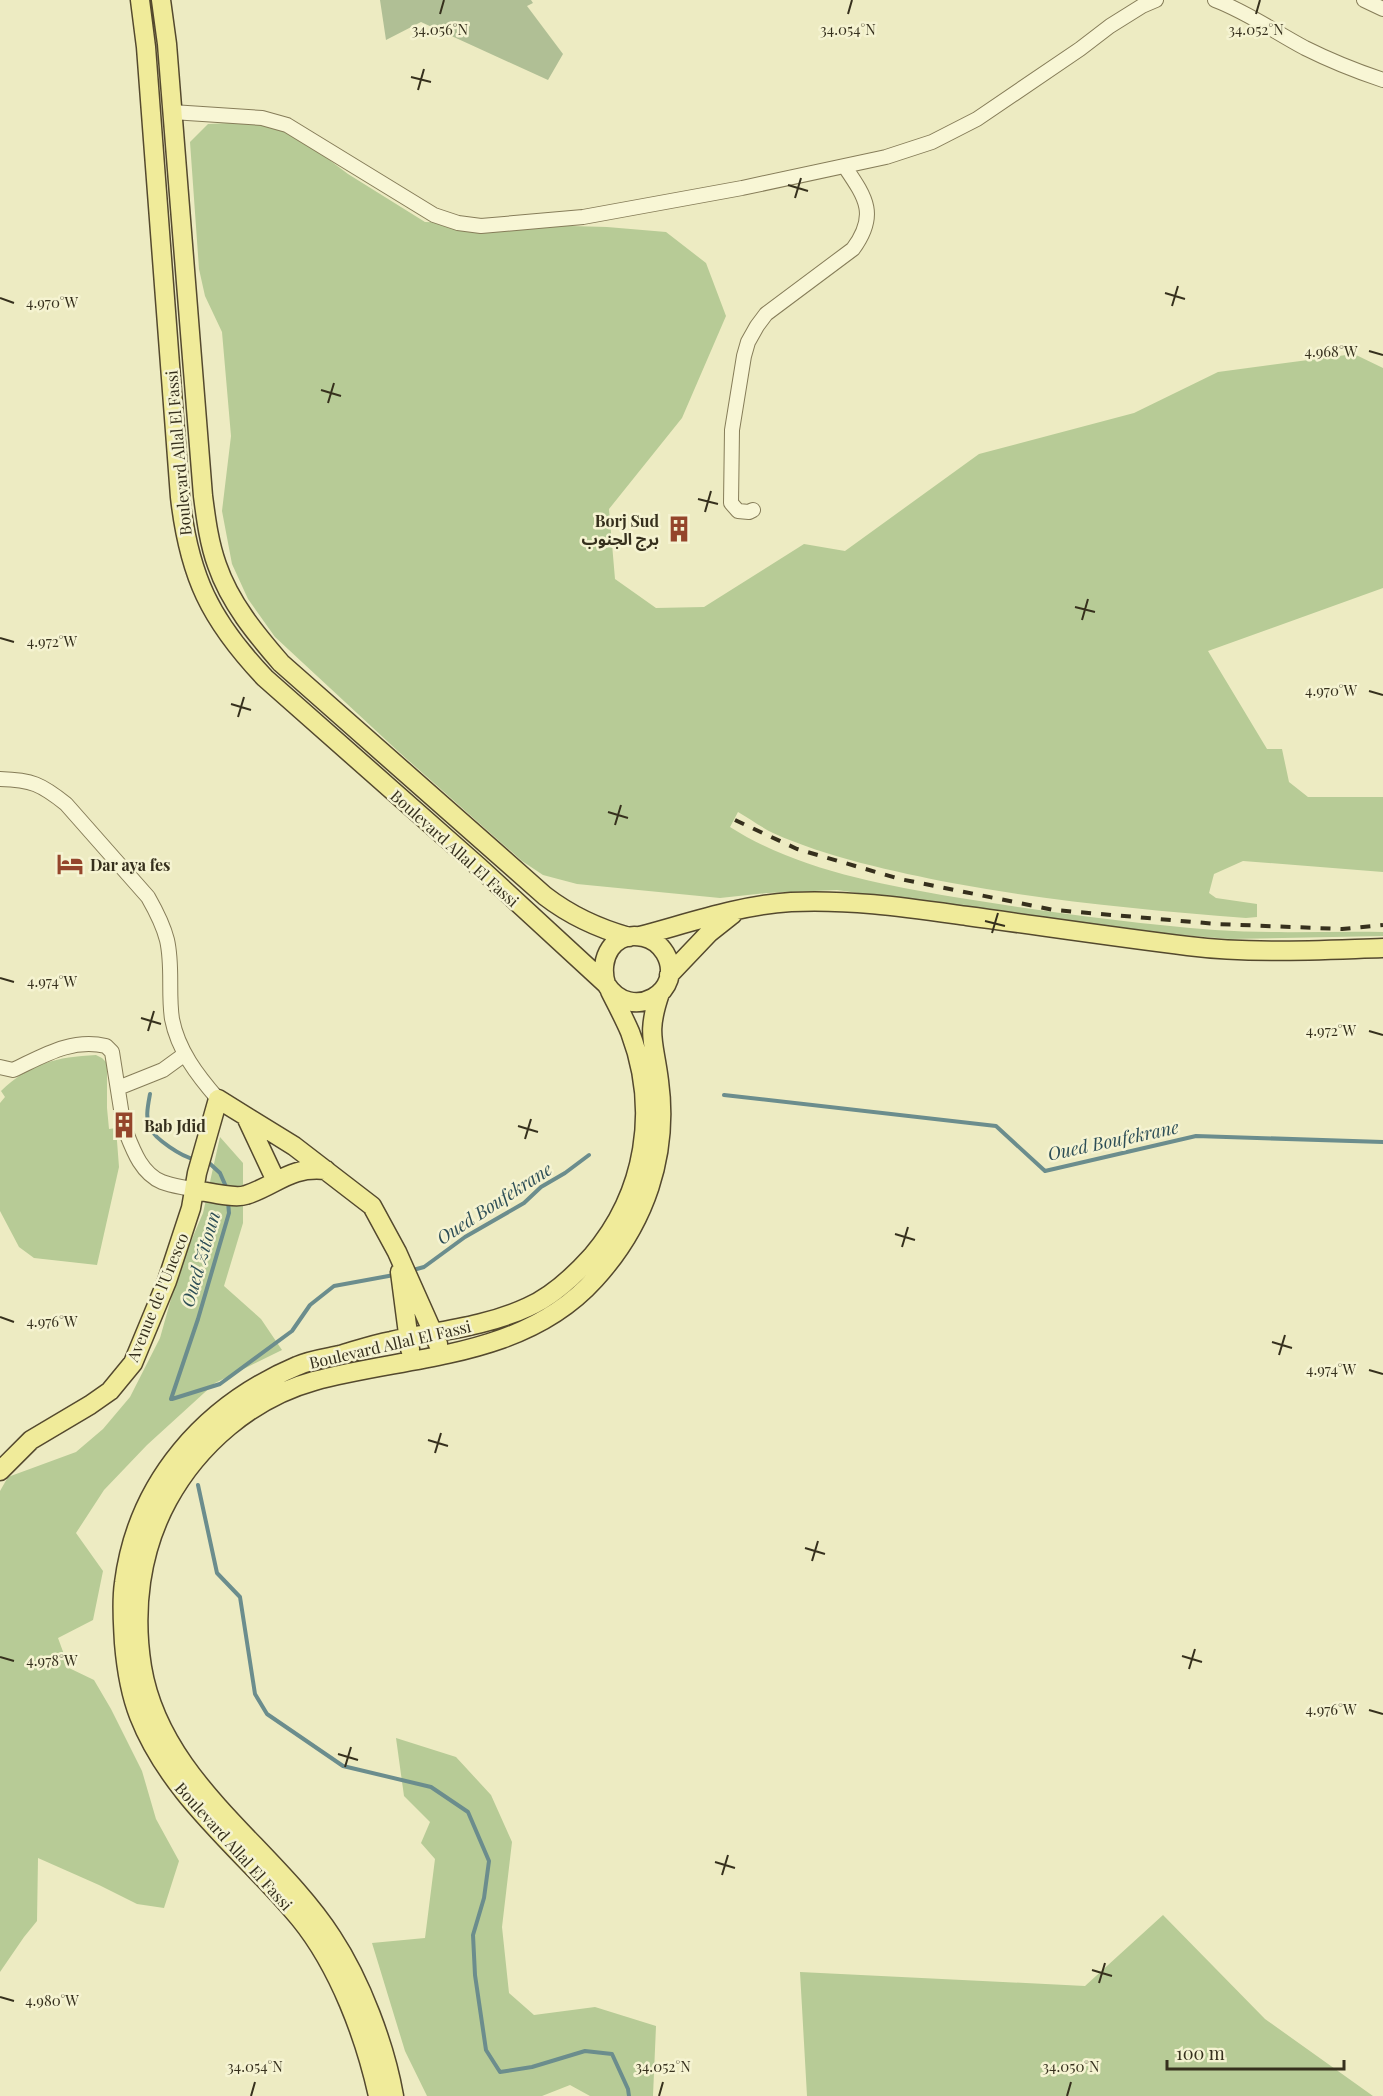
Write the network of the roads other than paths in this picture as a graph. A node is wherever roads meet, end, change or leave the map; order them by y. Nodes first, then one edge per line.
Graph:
1 (140, 0) edge
2 (161, 0) edge
3 (1156, 0) edge
4 (1215, 0) edge
5 (1364, 0) edge
6 (1383, 9) edge
7 (1383, 80) edge
8 (172, 112) junction
9 (845, 166) junction
10 (753, 510) dead end
11 (0, 779) edge
12 (737, 911) junction
13 (634, 936) junction
14 (1383, 948) edge
15 (669, 975) junction
16 (608, 988) junction
17 (660, 993) junction
18 (184, 1054) junction
19 (0, 1067) edge
20 (118, 1088) junction
21 (218, 1099) junction
22 (246, 1117) junction
23 (326, 1170) junction
24 (276, 1181) junction
25 (201, 1185) junction
26 (397, 1252) junction
27 (434, 1333) junction
28 (409, 1338) junction
29 (443, 1356) junction
30 (411, 1361) junction
31 (0, 1471) edge
32 (145, 1712) junction
33 (267, 1871) junction
34 (378, 2096) edge
35 (394, 2096) edge

1 - 16 main road, Boulevard Allal El Fassi
2 - 8 main road, Boulevard Allal El Fassi
3 - 9 street
4 - 7 street
5 - 6 street
8 - 9 street
8 - 13 main road, Boulevard Allal El Fassi
9 - 10 street
11 - 18 street
12 - 13 main road
12 - 14 main road
12 - 15 main road
13 - 15 main road
13 - 16 main road
15 - 17 main road
16 - 17 main road
16 - 27 main road, Boulevard Allal El Fassi
17 - 29 main road, Boulevard Allal El Fassi
18 - 20 street
18 - 21 street
19 - 20 street
20 - 25 street
21 - 22 main road
21 - 25 main road, Avenue de l'Unesco
22 - 23 main road
22 - 24 main road
23 - 24 main road
23 - 26 main road
24 - 25 main road
25 - 31 main road, Avenue de l'Unesco
26 - 27 main road
26 - 28 main road
27 - 28 main road, Boulevard Allal El Fassi
27 - 29 main road
28 - 30 main road
28 - 32 main road, Boulevard Allal El Fassi
29 - 30 main road, Boulevard Allal El Fassi
30 - 32 main road, Boulevard Allal El Fassi
32 - 33 main road, Boulevard Allal El Fassi
33 - 34 main road, Boulevard Allal El Fassi
33 - 35 main road, Boulevard Allal El Fassi

